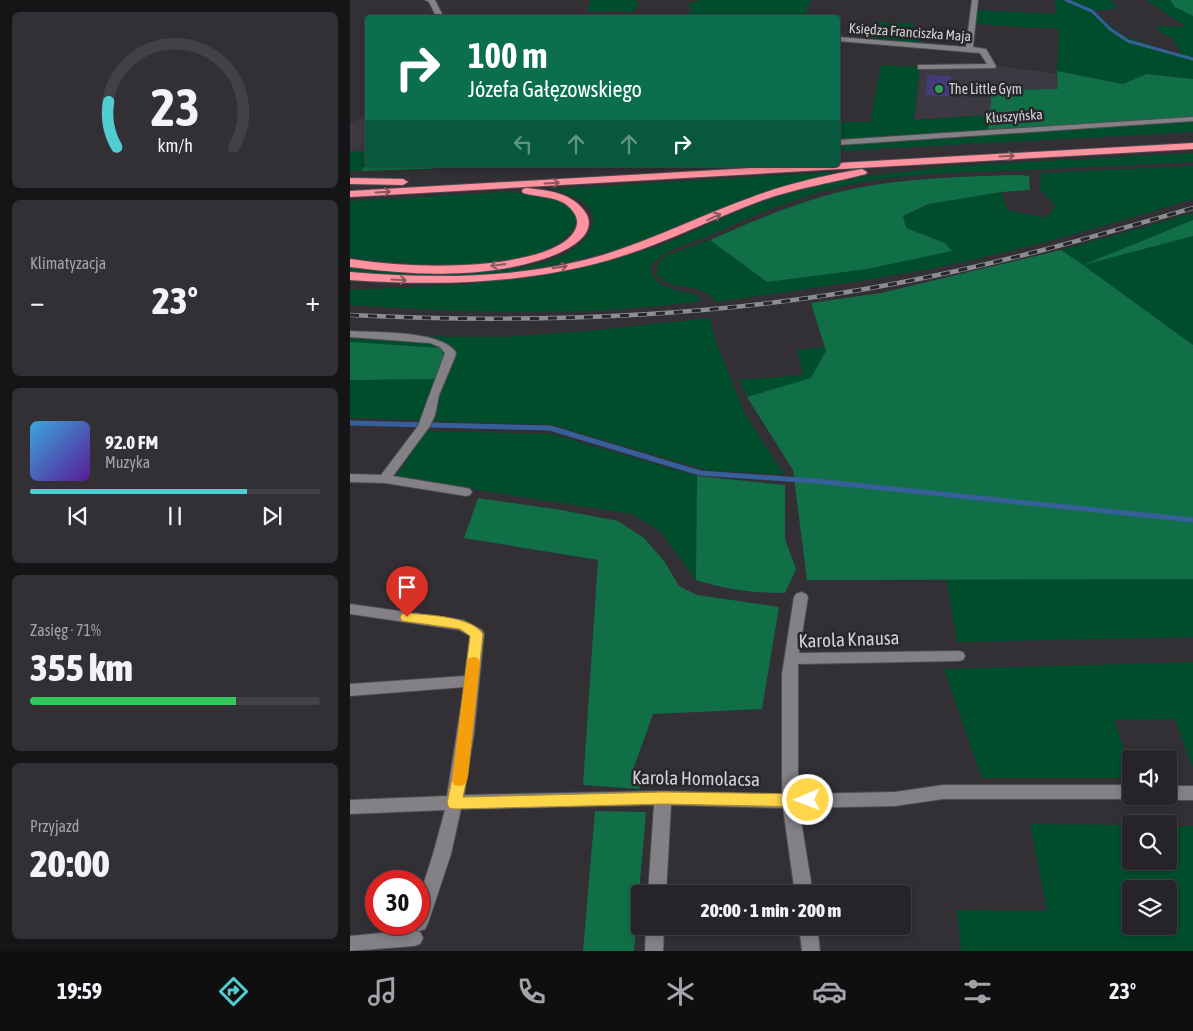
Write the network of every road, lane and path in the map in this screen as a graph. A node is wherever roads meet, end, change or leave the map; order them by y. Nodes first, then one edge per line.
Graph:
1 (428, 0) edge
2 (975, 0) edge
3 (439, 15) edge
4 (840, 39) edge
5 (970, 49) junction
6 (921, 68) dead end
7 (1193, 119) edge
8 (1193, 137) edge
9 (840, 143) edge
10 (1193, 146) edge
11 (840, 157) edge
12 (958, 159) junction
13 (840, 166) edge
14 (661, 167) edge
15 (818, 167) edge
16 (350, 181) edge
17 (403, 182) junction
18 (350, 185) edge
19 (416, 190) junction
20 (350, 194) edge
21 (350, 263) edge
22 (350, 276) edge
23 (350, 334) edge
24 (350, 478) edge
25 (385, 479) junction
26 (466, 492) dead end
27 (801, 597) dead end
28 (350, 609) edge
29 (958, 656) dead end
30 (791, 658) junction
31 (472, 681) junction
32 (350, 690) edge
33 (1122, 792) edge
34 (1177, 792) edge
35 (1193, 793) edge
36 (663, 798) junction
37 (790, 801) junction
38 (455, 803) junction
39 (350, 807) edge
40 (658, 885) edge
41 (803, 885) edge
42 (430, 890) edge
43 (409, 935) edge
44 (655, 935) edge
45 (809, 935) edge
46 (350, 944) edge
47 (654, 951) edge
48 (811, 951) edge

1 - 3 street
2 - 5 street
4 - 5 street, Księdza Franciszka Maja
5 - 6 street, Księdza Franciszka Maja
7 - 9 street, Kłuszyńska
8 - 11 highway
12 -> 10 highway
13 -> 12 highway
22 -> 12 highway
14 - 17 highway
19 -> 15 highway
16 - 17 highway
17 - 18 highway
20 -> 19 highway
19 -> 21 highway
23 - 25 street
24 - 25 street
25 - 26 street
27 - 30 street
28 - 31 street
29 - 30 street, Karola Knausa
30 - 37 street, Karola Knausa
31 - 32 street
31 - 38 street
33 - 37 street, Karola Homolacsa
34 - 35 street
36 - 37 street, Karola Homolacsa
36 - 38 street, Karola Homolacsa
36 - 40 street
37 - 41 street, Karola Knausa
38 - 39 street, Karola Homolacsa
38 - 42 street
43 - 46 street
44 - 47 street
45 - 48 street

